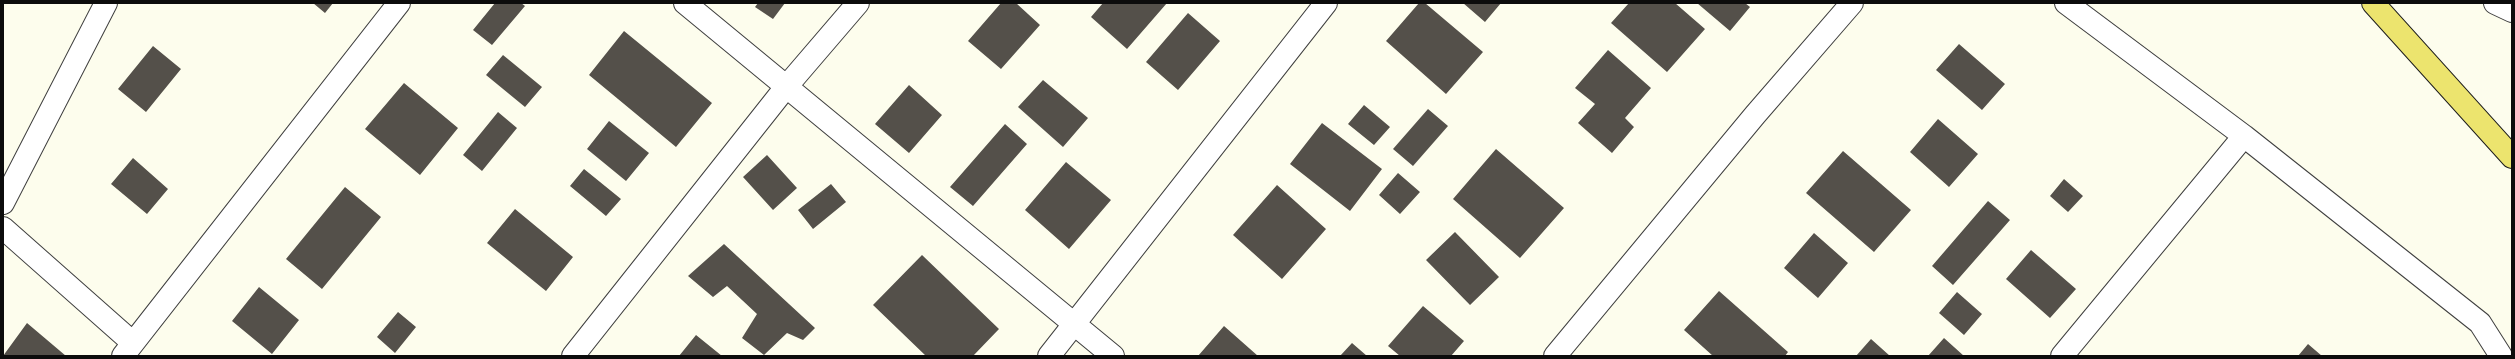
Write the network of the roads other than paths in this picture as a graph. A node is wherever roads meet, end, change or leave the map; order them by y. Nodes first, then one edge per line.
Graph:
1 (106, 3) edge
2 (399, 3) edge
3 (685, 3) edge
4 (858, 3) edge
5 (1326, 3) edge
6 (1852, 3) edge
7 (2066, 3) edge
8 (2373, 3) edge
9 (2495, 3) edge
10 (2512, 11) edge
11 (786, 87) junction
12 (2244, 136) junction
13 (2512, 157) edge
14 (3, 203) edge
15 (3, 228) edge
16 (1075, 325) junction
17 (128, 350) edge
18 (573, 356) edge
19 (1049, 356) edge
20 (1113, 356) edge
21 (1555, 356) edge
22 (2062, 356) edge
23 (2501, 356) edge

1 - 14 street
2 - 17 street
3 - 11 street
4 - 11 street
5 - 16 street
6 - 21 street
7 - 12 street
8 - 13 main road
9 - 10 street
11 - 16 street
11 - 18 street
12 - 22 street
12 - 23 street
15 - 17 street
16 - 19 street
16 - 20 street

